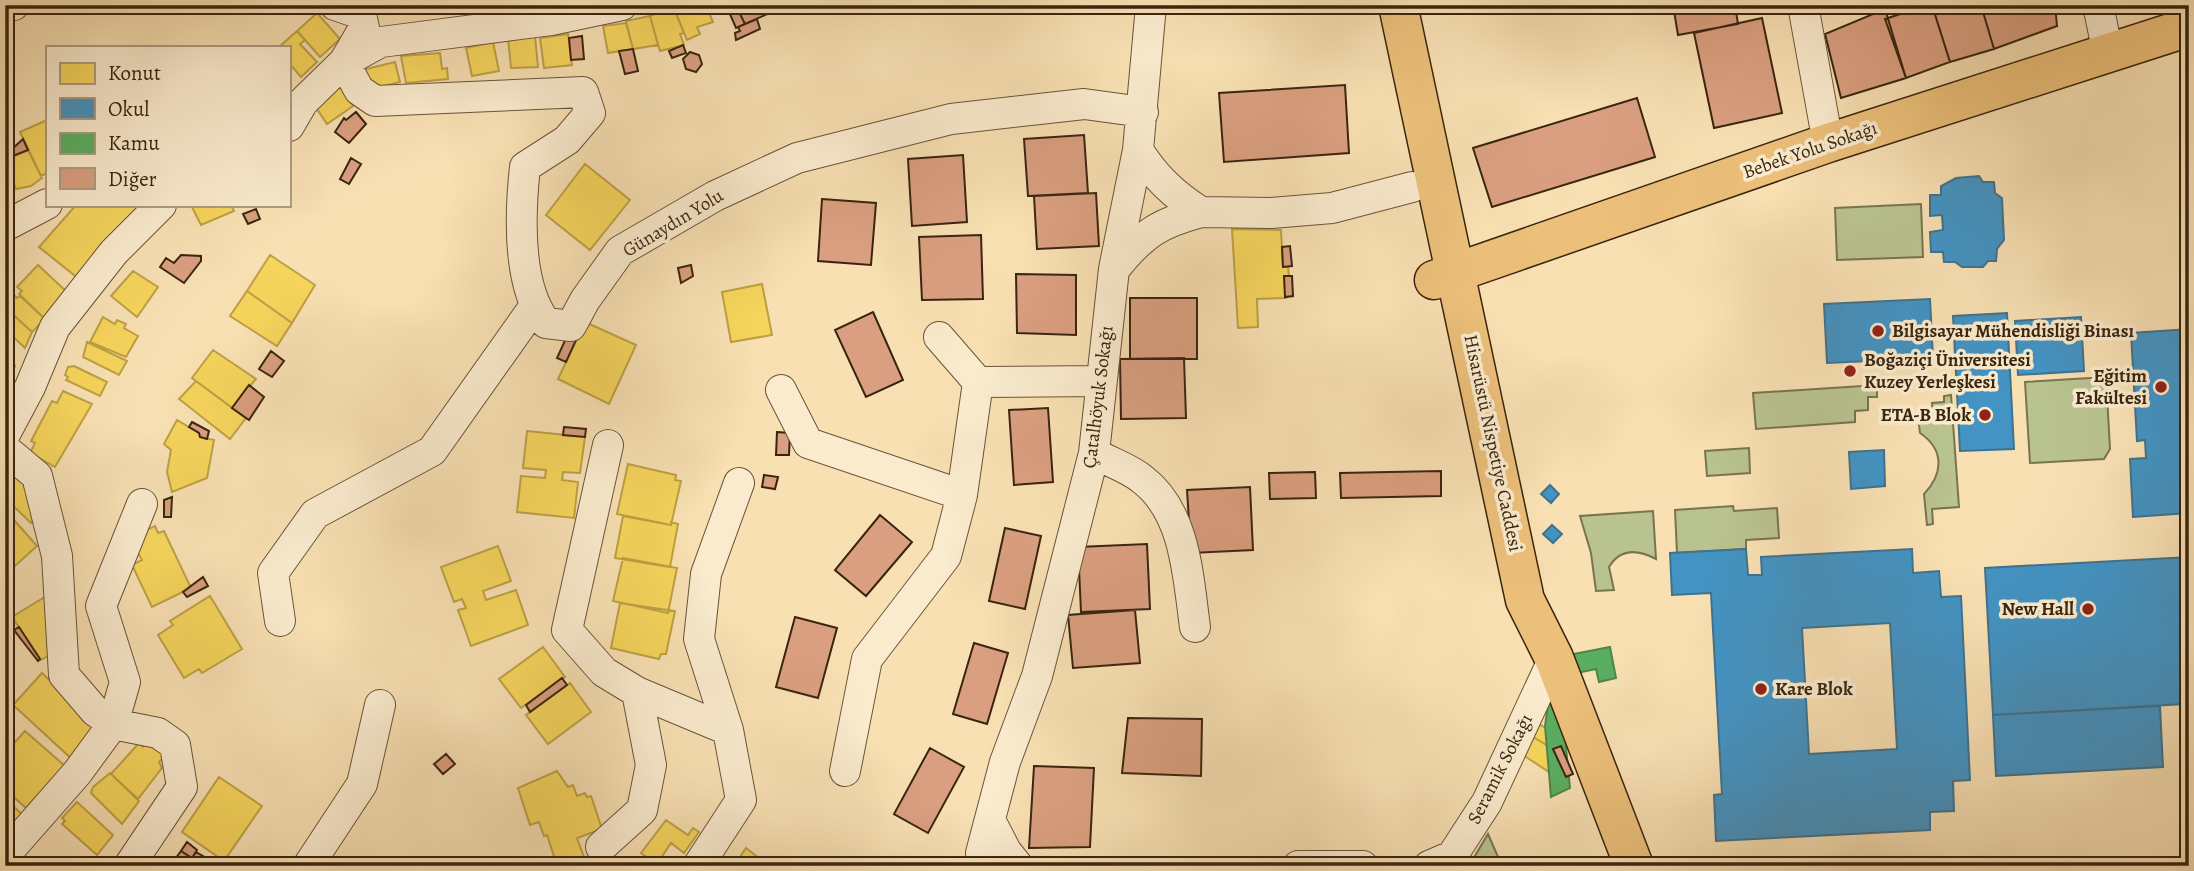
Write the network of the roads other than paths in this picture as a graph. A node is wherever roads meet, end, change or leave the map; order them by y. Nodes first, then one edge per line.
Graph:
1 (14, 5) edge
2 (335, 5) edge
3 (622, 5) edge
4 (1151, 5) edge
5 (1374, 5) edge
6 (1398, 5) edge
7 (1803, 5) edge
8 (2098, 5) edge
9 (5, 7) edge
10 (2189, 27) edge
11 (2108, 53) junction
12 (344, 62) junction
13 (294, 112) edge
14 (1143, 112) junction
15 (1828, 143) junction
16 (1138, 150) junction
17 (1412, 187) junction
18 (46, 205) edge
19 (160, 206) edge
20 (1201, 212) junction
21 (5, 226) edge
22 (1114, 269) junction
23 (1445, 278) junction
24 (534, 307) junction
25 (940, 337) dead end
26 (1100, 381) junction
27 (978, 382) junction
28 (780, 390) dead end
29 (5, 434) edge
30 (608, 445) dead end
31 (5, 449) edge
32 (1094, 453) junction
33 (739, 483) dead end
34 (962, 495) junction
35 (142, 504) dead end
36 (280, 621) dead end
37 (1195, 627) dead end
38 (1554, 658) junction
39 (637, 692) junction
40 (380, 705) dead end
41 (113, 724) junction
42 (728, 730) junction
43 (845, 771) dead end
44 (990, 820) junction
45 (601, 847) dead end
46 (5, 855) edge
47 (129, 866) edge
48 (308, 866) edge
49 (698, 866) edge
50 (986, 866) edge
51 (1018, 866) edge
52 (1298, 866) edge
53 (1363, 866) edge
54 (1429, 866) edge
55 (1634, 866) edge

1 - 9 street
2 - 12 street
3 - 12 street
4 - 14 street, Çatalhöyuk Sokağı
5 - 17 main road
6 - 23 main road, Hisarüstü Nispetiye Caddesi
7 - 15 street
8 - 11 street
10 - 11 main road, Bebek Yolu Sokağı
11 - 15 main road, Bebek Yolu Sokağı
12 - 13 street
12 - 24 street
14 - 16 street, Çatalhöyuk Sokağı
14 - 24 street, Günaydın Yolu
15 - 23 main road, Bebek Yolu Sokağı
16 - 20 street
16 - 22 street, Çatalhöyuk Sokağı
17 - 20 street
17 - 23 main road
18 - 21 street
19 - 29 street
20 - 22 street
22 - 26 street, Çatalhöyuk Sokağı
23 - 38 main road, Hisarüstü Nispetiye Caddesi
24 - 36 street
25 - 27 street
26 - 27 street
26 - 32 street, Çatalhöyuk Sokağı
27 - 34 street
28 - 34 street
30 - 39 street
31 - 41 street
32 - 37 street
32 - 44 street, Çatalhöyuk Sokağı
33 - 42 street
34 - 43 street
35 - 41 street
38 - 54 street, Seramik Sokağı
38 - 55 main road, Hisarüstü Nispetiye Caddesi
39 - 42 street
39 - 45 street
40 - 48 street
41 - 46 street
41 - 47 street
42 - 49 street
44 - 50 street
44 - 51 street
52 - 53 street

